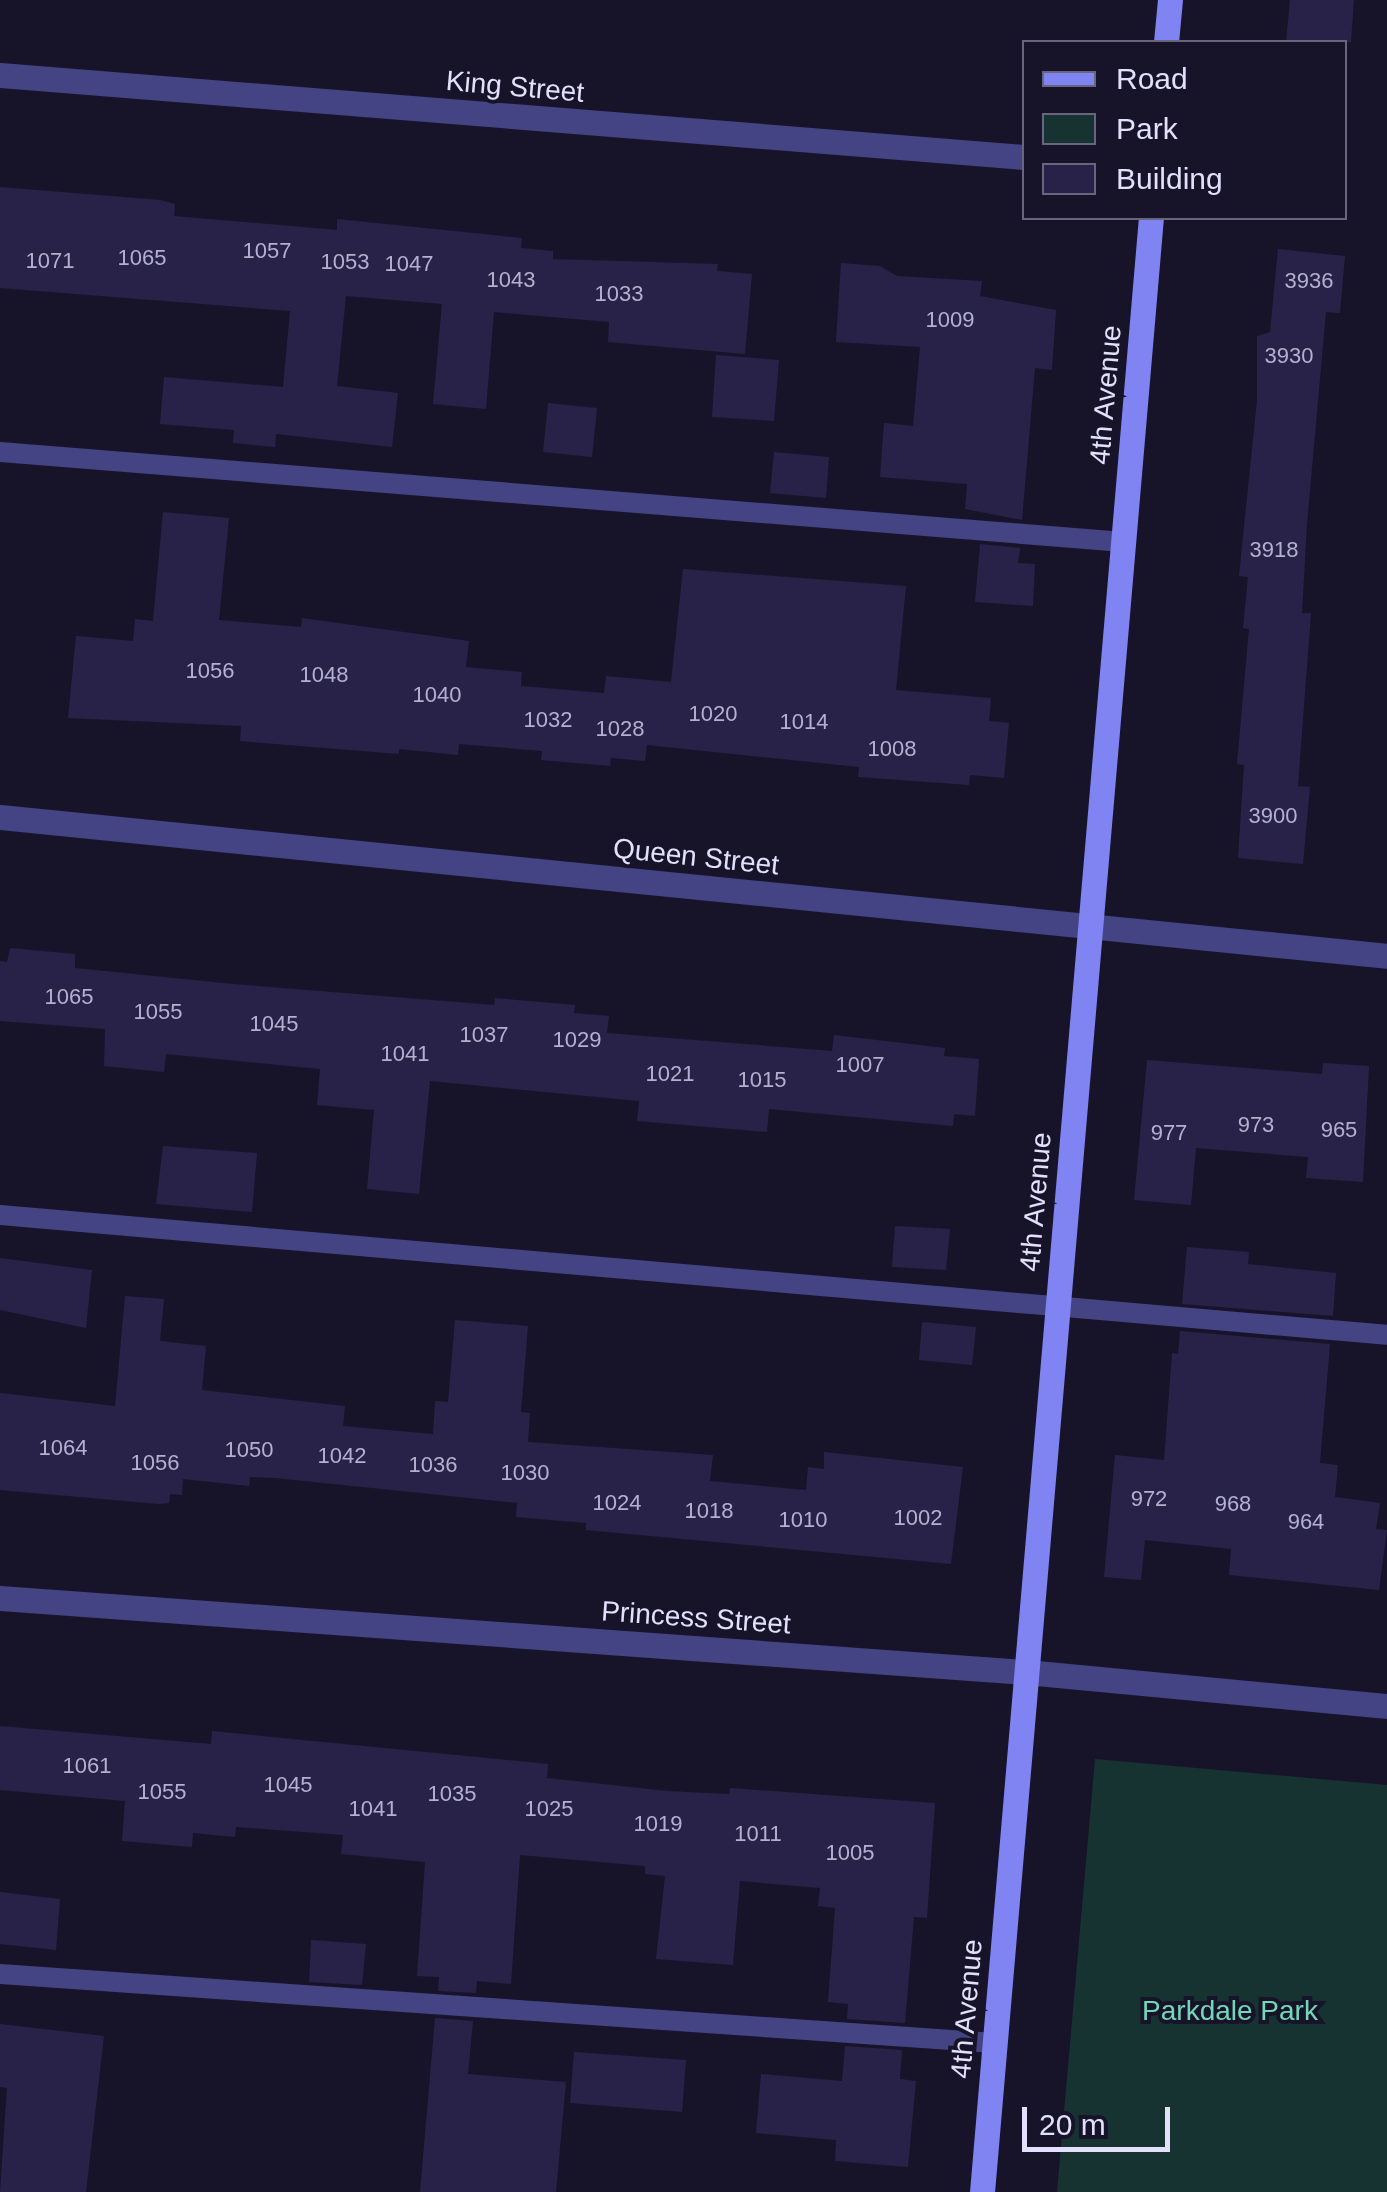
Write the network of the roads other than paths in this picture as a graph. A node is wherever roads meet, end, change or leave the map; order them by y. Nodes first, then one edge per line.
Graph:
1 (1170, 0) edge
2 (1166, 40) edge
3 (0, 76) edge
4 (1022, 158) edge
5 (1151, 220) edge
6 (0, 452) edge
7 (1124, 542) junction
8 (0, 817) edge
9 (1090, 927) junction
10 (1387, 956) edge
11 (0, 1215) edge
12 (1058, 1302) junction
13 (1387, 1335) edge
14 (0, 1598) edge
15 (1026, 1672) junction
16 (1387, 1706) edge
17 (0, 1974) edge
18 (994, 2042) junction
19 (982, 2192) edge

1 - 2 street
3 - 4 street, King Street
5 - 7 street, 4th Avenue
6 - 7 lane
7 - 9 street, 4th Avenue
8 - 9 street, Queen Street
9 - 10 street, Queen Street
9 - 12 street, 4th Avenue
11 - 12 lane
12 - 13 lane
12 - 15 street, 4th Avenue
14 - 15 street, Princess Street
15 - 16 street, Princess Street
15 - 18 street, 4th Avenue
17 - 18 lane
18 - 19 street, 4th Avenue

